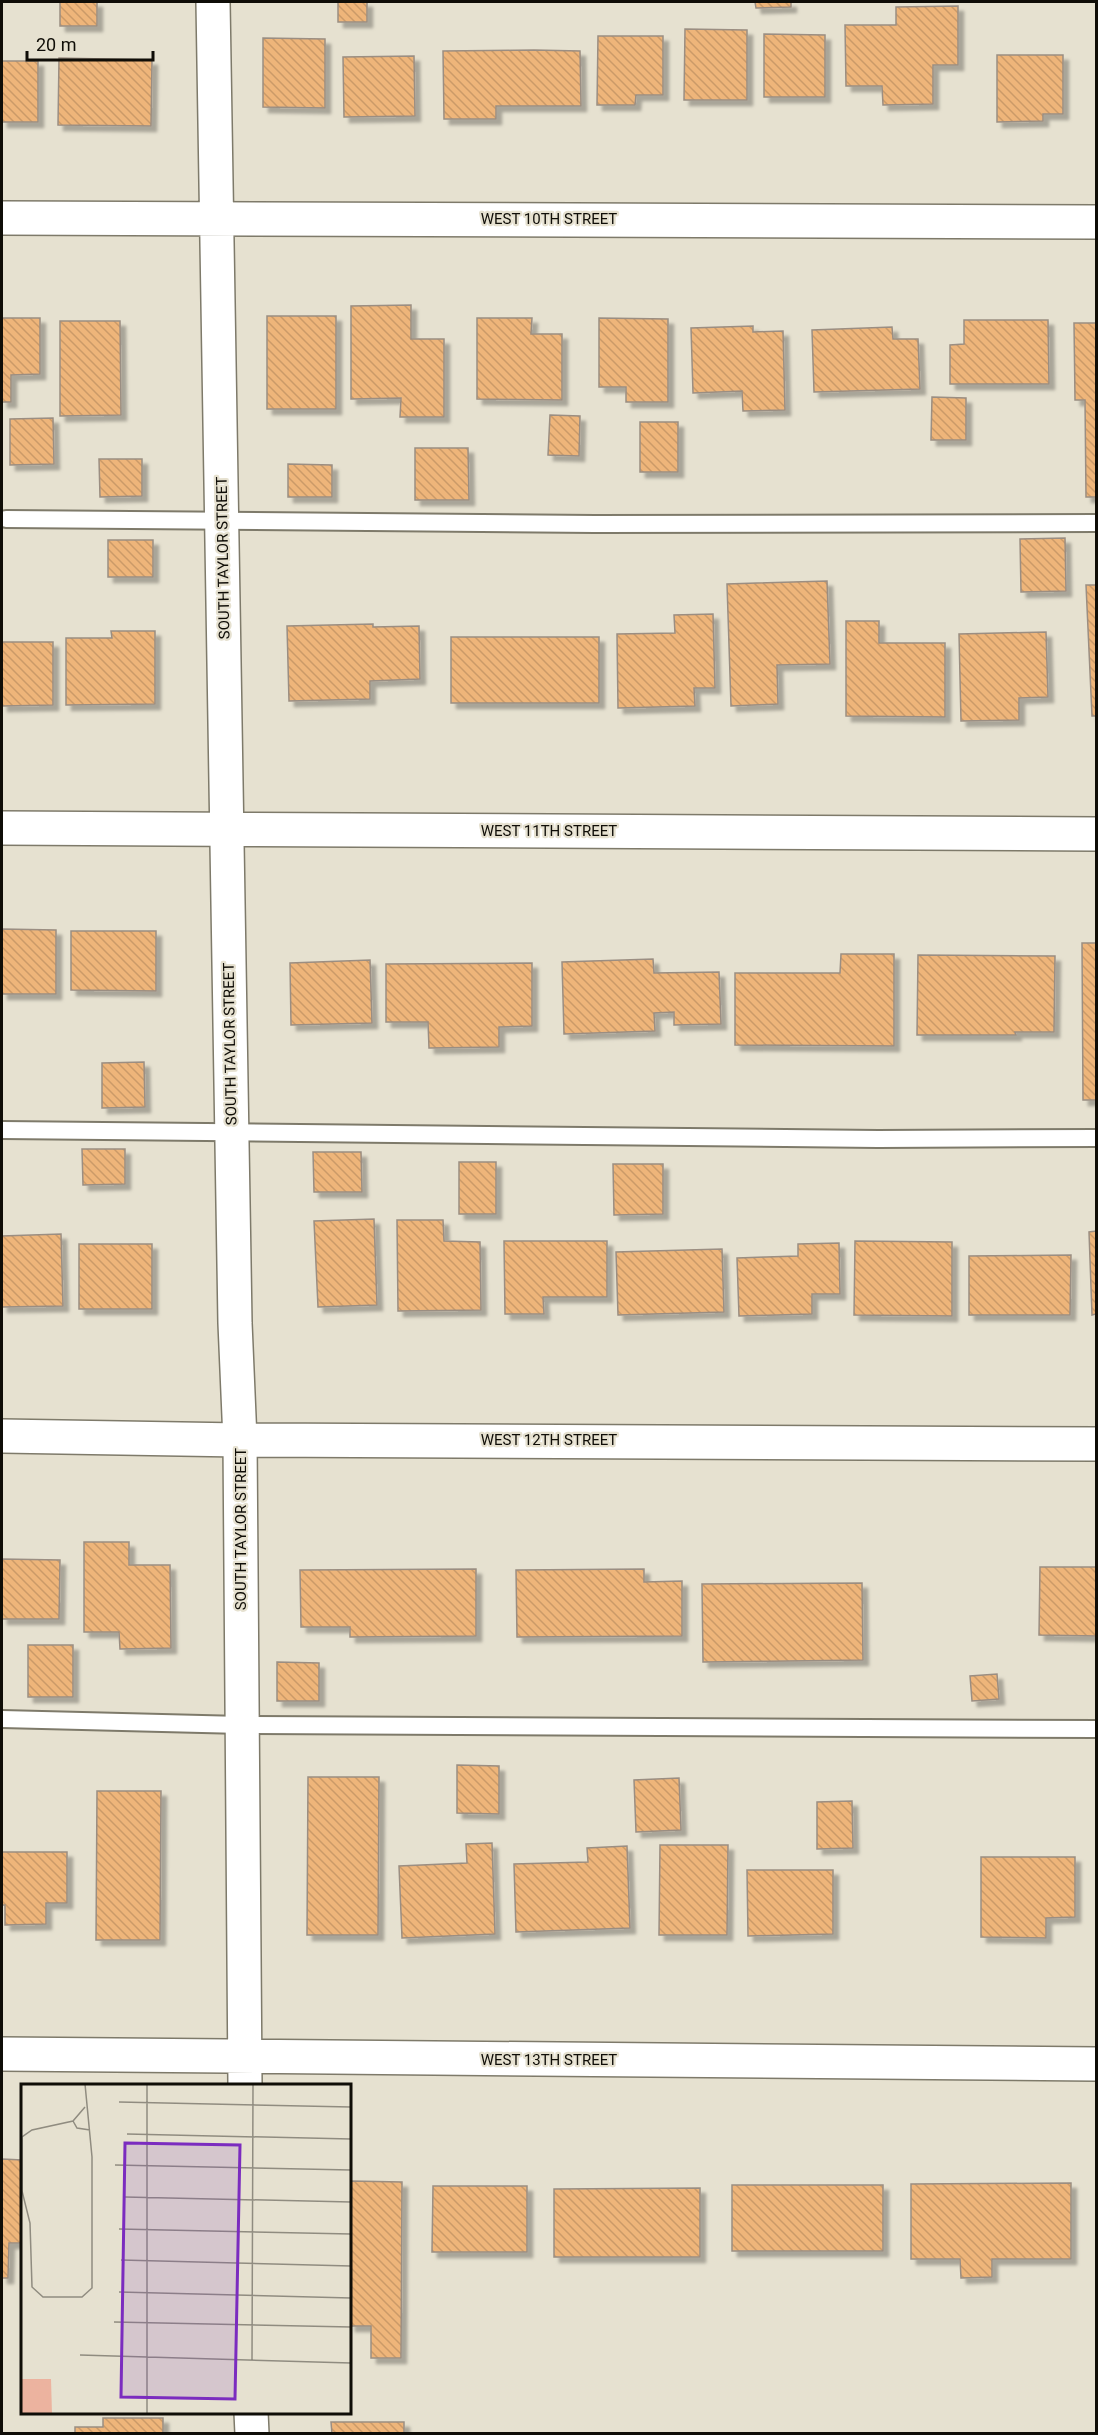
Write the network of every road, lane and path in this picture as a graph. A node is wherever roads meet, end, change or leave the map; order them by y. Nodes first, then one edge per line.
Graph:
1 (213, 2) edge
2 (2, 218) edge
3 (217, 218) junction
4 (1096, 222) edge
5 (6, 519) dead end
6 (222, 520) junction
7 (1096, 523) edge
8 (2, 828) edge
9 (227, 829) junction
10 (1096, 834) edge
11 (2, 1130) edge
12 (231, 1132) junction
13 (1096, 1138) edge
14 (2, 1436) edge
15 (240, 1440) junction
16 (1096, 1444) edge
17 (2, 1719) edge
18 (242, 1725) junction
19 (1096, 1729) edge
20 (2, 2054) edge
21 (1096, 2064) edge
22 (245, 2072) edge
23 (251, 2414) edge
24 (252, 2433) edge

1 - 3 street, SOUTH TAYLOR STREET
2 - 3 street, WEST 10TH STREET
3 - 4 street, WEST 10TH STREET
3 - 6 street, SOUTH TAYLOR STREET
5 - 6 lane
6 - 7 lane
6 - 9 street, SOUTH TAYLOR STREET
8 - 9 street, WEST 11TH STREET
9 - 10 street, WEST 11TH STREET
9 - 12 street, SOUTH TAYLOR STREET
11 - 12 lane
12 - 13 lane
12 - 15 street, SOUTH TAYLOR STREET
14 - 15 street, WEST 12TH STREET
15 - 16 street, WEST 12TH STREET
15 - 18 street, SOUTH TAYLOR STREET
17 - 18 lane
18 - 19 lane
18 - 22 street, SOUTH TAYLOR STREET
20 - 22 street, WEST 13TH STREET
21 - 22 street, WEST 13TH STREET
23 - 24 street

